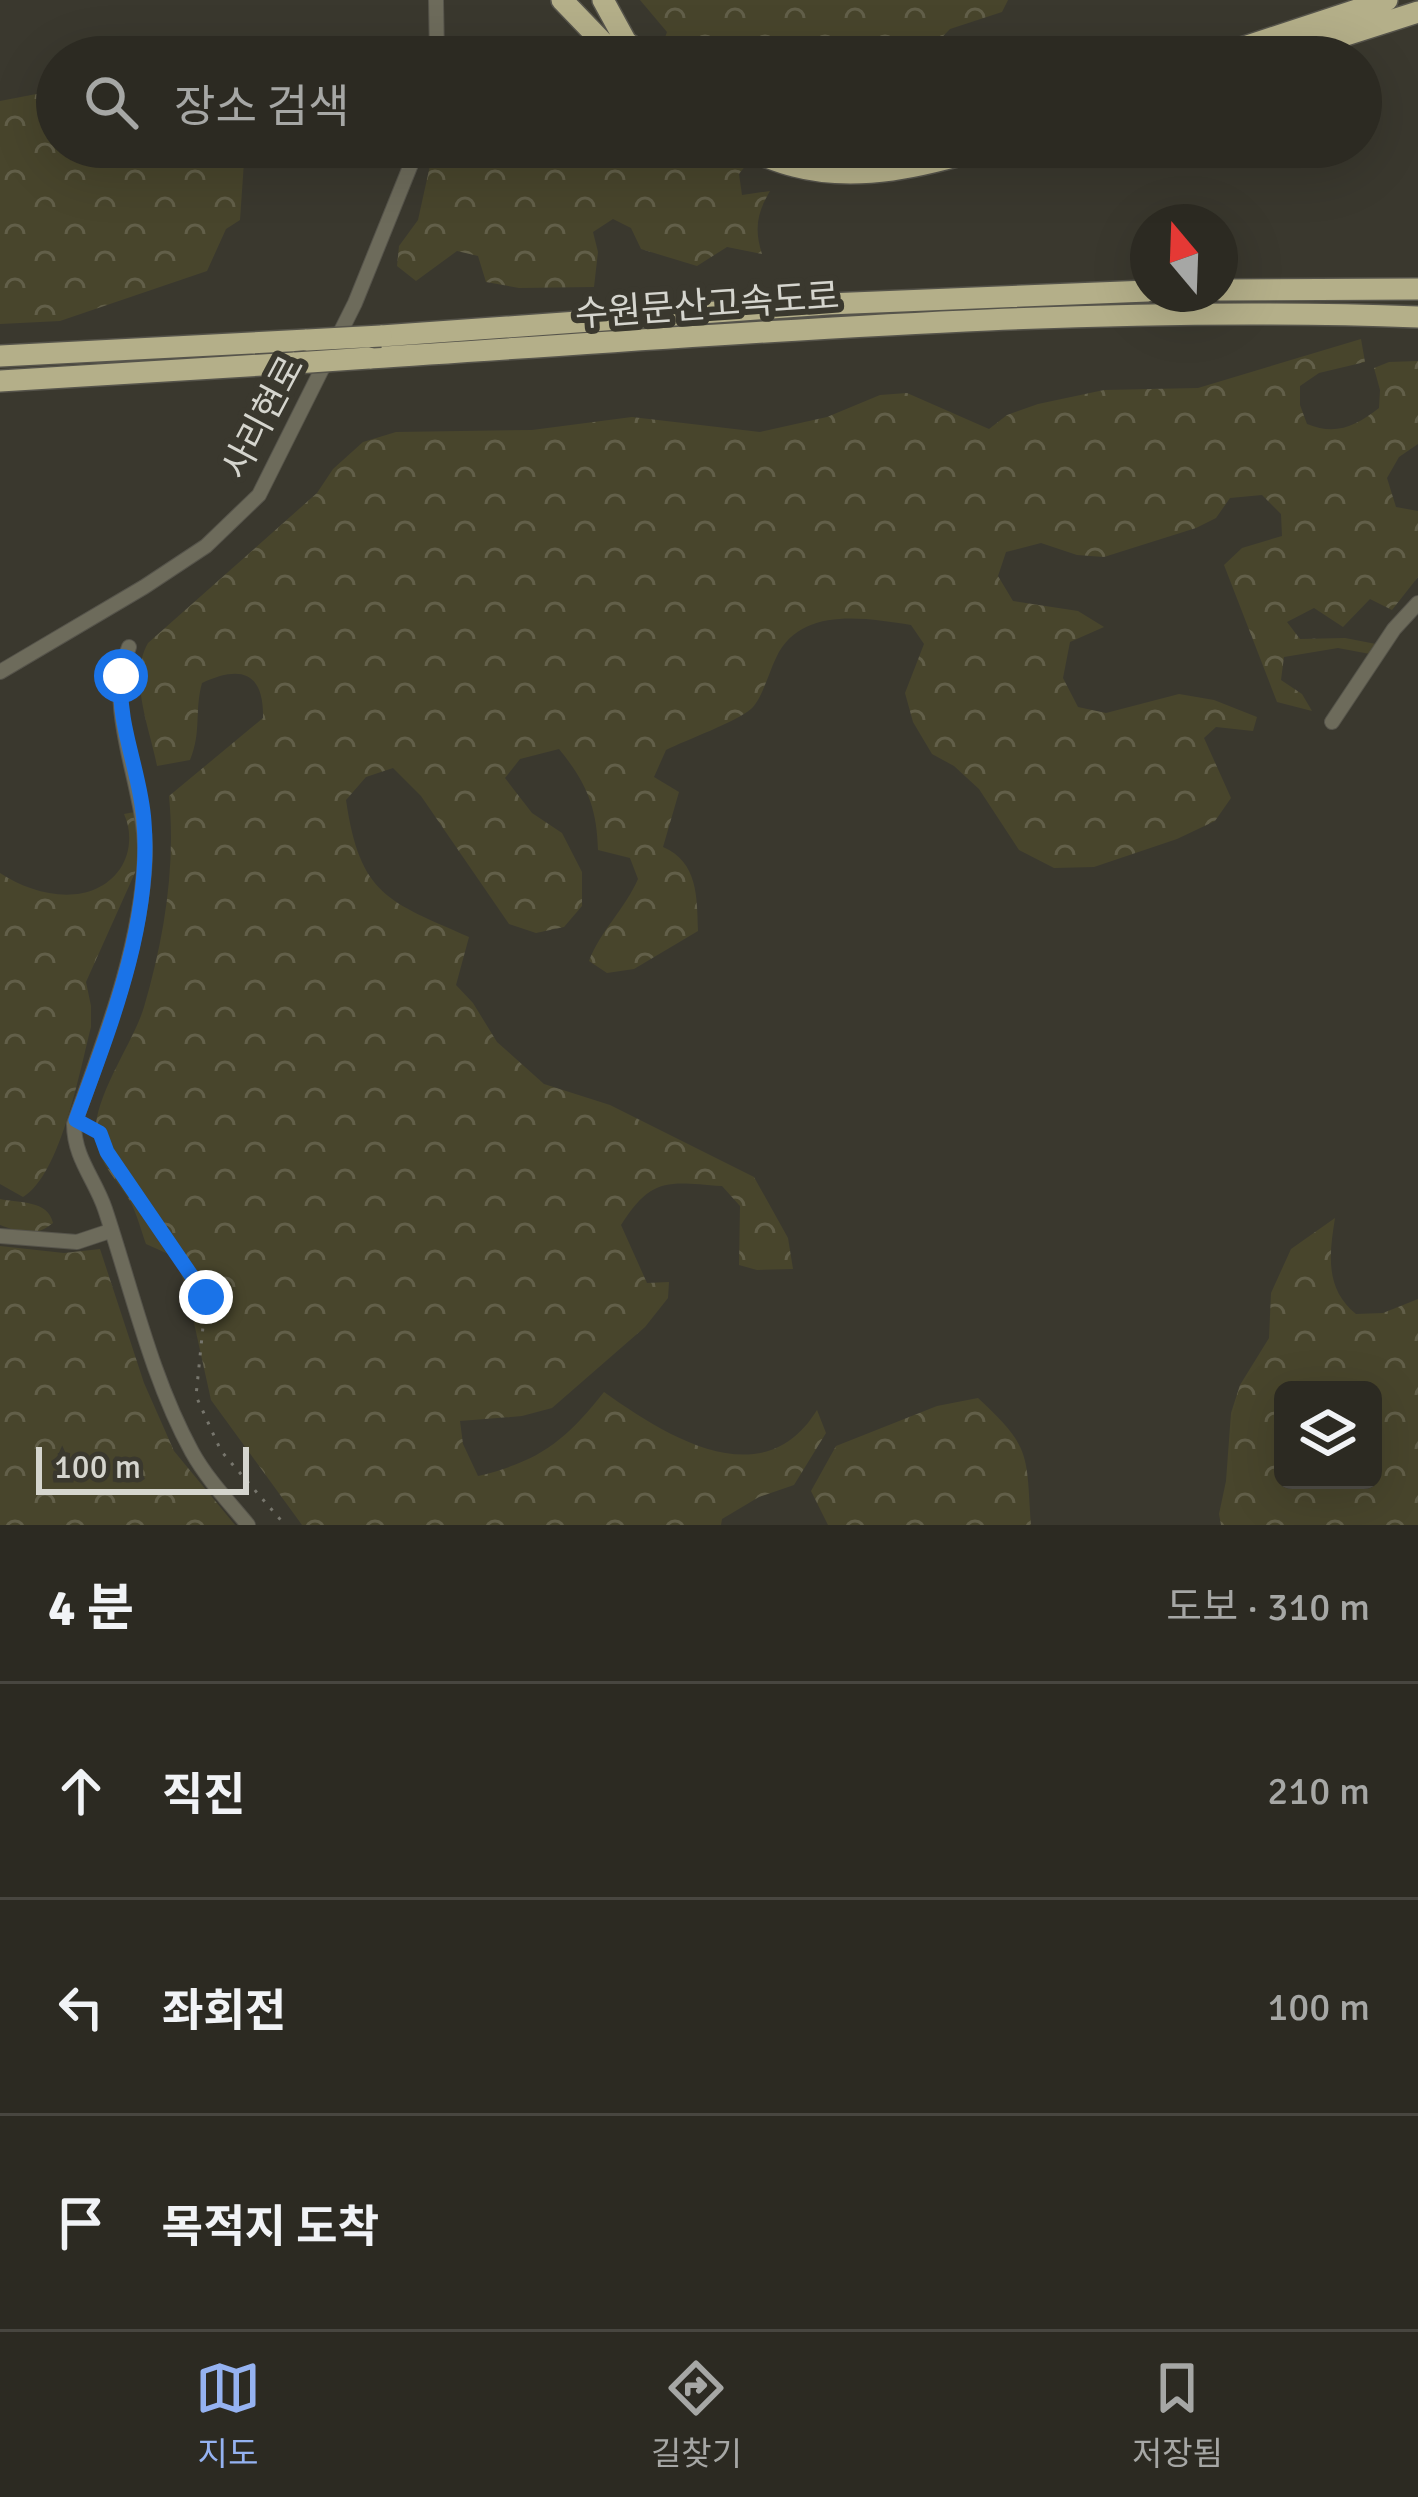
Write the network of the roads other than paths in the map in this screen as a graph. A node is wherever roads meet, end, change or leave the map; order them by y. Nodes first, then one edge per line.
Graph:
1 (436, 0) edge
2 (562, 0) edge
3 (603, 0) edge
4 (1387, 0) edge
5 (1418, 11) edge
6 (436, 36) edge
7 (597, 36) edge
8 (623, 36) edge
9 (1278, 36) edge
10 (1341, 36) edge
11 (410, 168) edge
12 (806, 168) edge
13 (903, 168) edge
14 (1418, 289) edge
15 (1238, 290) edge
16 (1130, 292) edge
17 (1418, 317) edge
18 (0, 356) edge
19 (0, 381) edge
20 (1418, 603) edge
21 (129, 647) dead end
22 (0, 671) edge
23 (1332, 722) dead end
24 (110, 1231) junction
25 (0, 1236) edge
26 (248, 1525) edge

1 - 6 street
2 - 7 highway
3 - 8 highway
4 - 9 highway
5 - 10 highway
11 - 22 street, 사리현로
12 - 13 highway
14 - 15 highway
16 - 18 highway, 수원문산고속도로, bridge
17 - 19 highway, 수원문산고속도로, bridge
20 - 23 street
21 - 24 street
24 - 25 street
24 - 26 street

